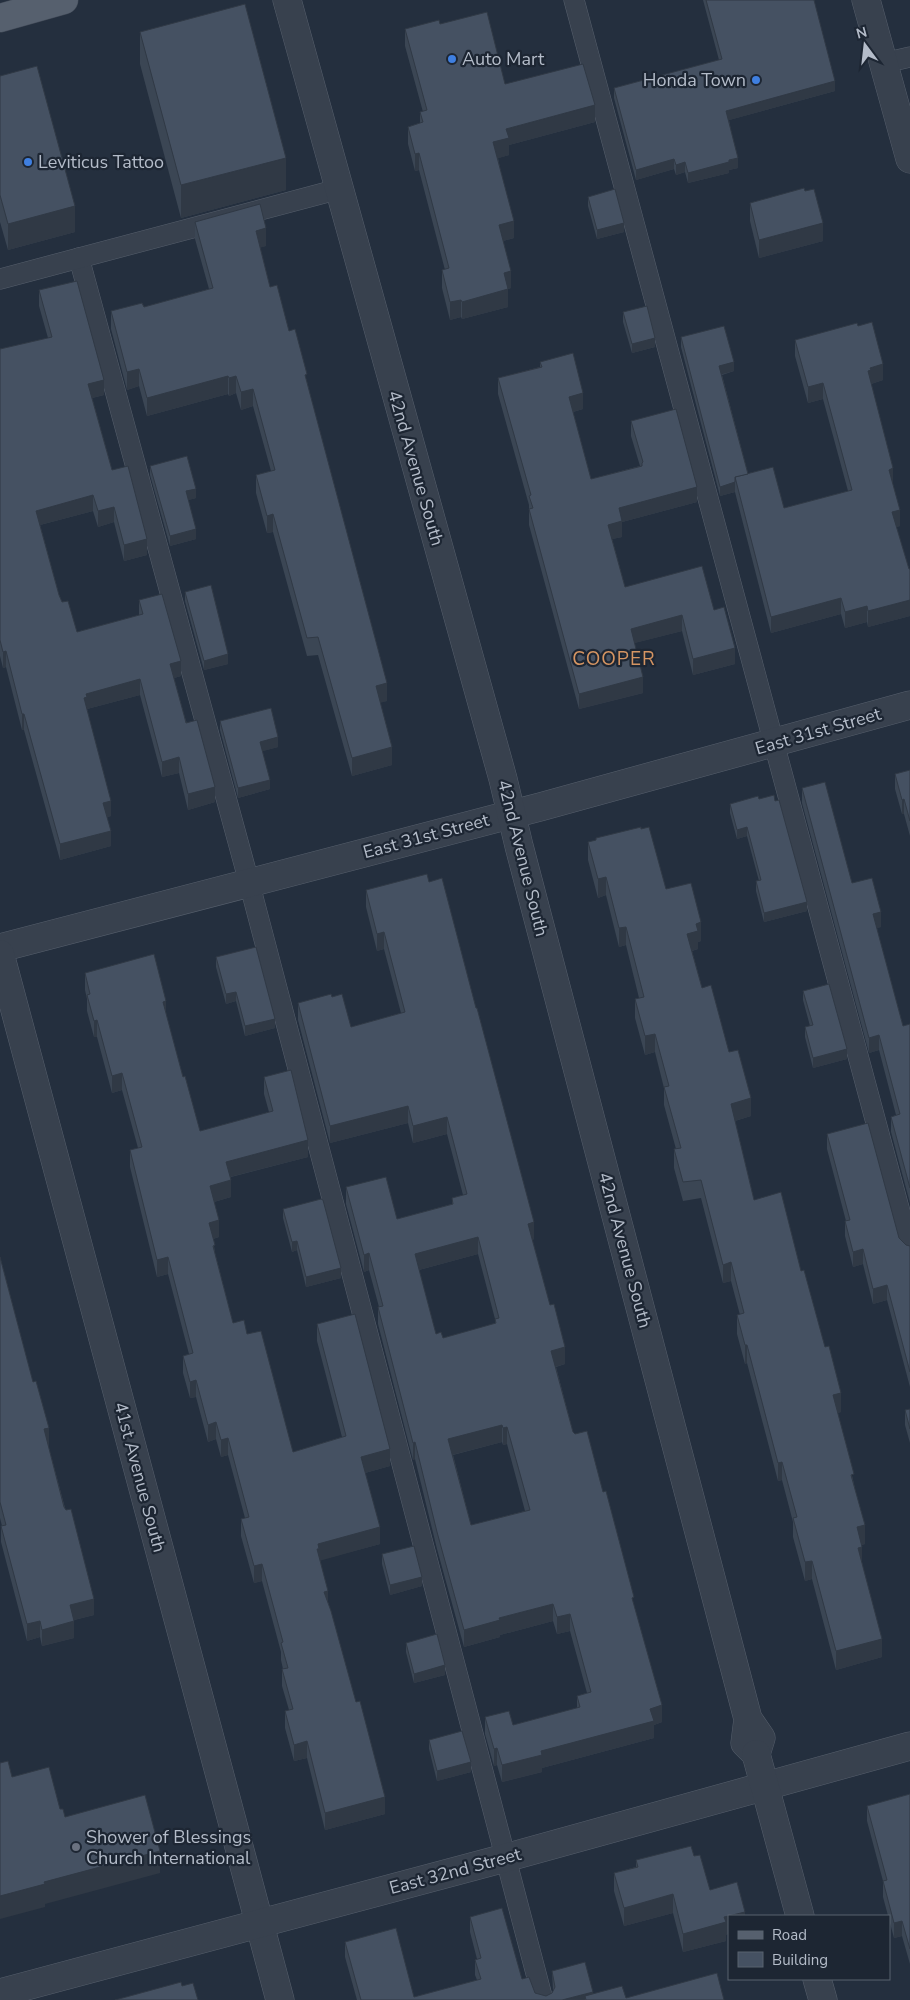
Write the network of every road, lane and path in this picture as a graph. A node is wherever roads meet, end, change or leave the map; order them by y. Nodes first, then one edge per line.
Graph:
1 (64, 0) edge
2 (287, 0) edge
3 (574, 0) edge
4 (866, 0) edge
5 (10, 10) edge
6 (910, 57) edge
7 (884, 63) junction
8 (910, 159) edge
9 (339, 189) junction
10 (79, 258) junction
11 (0, 279) edge
12 (910, 705) edge
13 (774, 743) junction
14 (511, 814) junction
15 (249, 882) junction
16 (0, 948) edge
17 (0, 954) edge
18 (910, 1249) edge
19 (910, 1746) edge
20 (764, 1786) junction
21 (505, 1858) junction
22 (800, 1915) edge
23 (261, 1923) junction
24 (817, 1980) edge
25 (0, 1993) edge
26 (280, 2000) edge
27 (543, 2000) edge
28 (823, 2000) edge

1 - 5 main road
2 - 9 street, 42nd Avenue South
3 - 13 lane
4 - 7 street
6 - 7 lane
7 - 8 street
9 - 10 lane
9 - 14 street, 42nd Avenue South
10 - 11 lane
10 - 15 lane
12 - 13 street, East 31st Street
13 - 14 street, East 31st Street
13 - 18 lane
14 - 15 street, East 31st Street
14 - 20 street, 42nd Avenue South
15 - 16 street, East 31st Street
15 - 21 lane
17 - 23 street, 41st Avenue South
19 - 20 street, East 32nd Street
20 - 21 street, East 32nd Street
20 - 22 street, 42nd Avenue South
21 - 23 street, East 32nd Street
21 - 27 lane
23 - 25 street, East 32nd Street
23 - 26 street, 41st Avenue South
24 - 28 street

